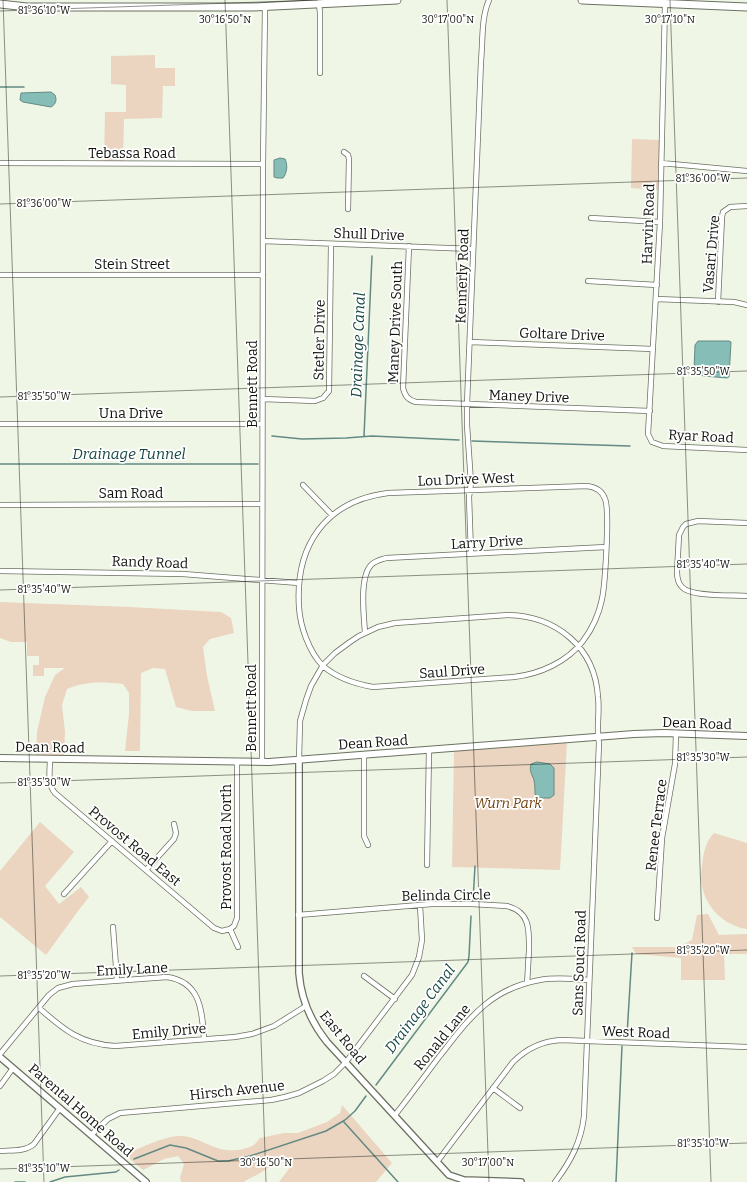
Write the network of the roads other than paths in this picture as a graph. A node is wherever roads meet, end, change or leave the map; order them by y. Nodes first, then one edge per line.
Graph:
1 (397, 0) edge
2 (489, 0) edge
3 (582, 0) edge
4 (196, 3) edge
5 (0, 4) edge
6 (319, 4) junction
7 (665, 4) junction
8 (265, 6) junction
9 (747, 7) edge
10 (320, 73) dead end
11 (344, 152) dead end
12 (0, 163) edge
13 (661, 163) junction
14 (263, 164) junction
15 (747, 171) edge
16 (747, 206) edge
17 (348, 209) dead end
18 (591, 218) dead end
19 (660, 222) junction
20 (263, 241) junction
21 (331, 244) junction
22 (409, 246) junction
23 (473, 249) junction
24 (0, 275) edge
25 (263, 275) junction
26 (588, 281) dead end
27 (656, 285) junction
28 (656, 299) junction
29 (718, 302) junction
30 (747, 305) edge
31 (470, 342) junction
32 (653, 349) junction
33 (408, 398) joint
34 (263, 399) junction
35 (467, 404) junction
36 (650, 411) junction
37 (0, 424) edge
38 (262, 424) junction
39 (654, 443) joint
40 (747, 450) edge
41 (303, 485) dead end
42 (470, 490) junction
43 (603, 494) joint
44 (262, 504) junction
45 (0, 505) edge
46 (332, 515) junction
47 (747, 523) edge
48 (606, 547) junction
49 (471, 553) junction
50 (0, 571) edge
51 (262, 580) junction
52 (299, 583) junction
53 (747, 596) edge
54 (364, 633) junction
55 (579, 646) junction
56 (323, 665) junction
57 (676, 734) junction
58 (747, 736) edge
59 (598, 737) junction
60 (429, 750) junction
61 (364, 755) junction
62 (0, 758) edge
63 (50, 759) junction
64 (298, 760) junction
65 (237, 762) junction
66 (262, 762) junction
67 (174, 824) dead end
68 (112, 841) junction
69 (368, 845) dead end
70 (427, 865) dead end
71 (146, 870) junction
72 (64, 894) dead end
73 (420, 905) junction
74 (298, 915) junction
75 (657, 918) dead end
76 (112, 927) dead end
77 (230, 929) junction
78 (238, 947) dead end
79 (364, 976) dead end
80 (117, 980) junction
81 (589, 980) junction
82 (527, 983) junction
83 (395, 1000) junction
84 (306, 1006) junction
85 (39, 1008) junction
86 (204, 1039) junction
87 (587, 1041) junction
88 (747, 1047) edge
89 (0, 1054) edge
90 (0, 1057) edge
91 (346, 1062) junction
92 (13, 1068) junction
93 (0, 1086) edge
94 (493, 1088) junction
95 (60, 1108) junction
96 (520, 1108) dead end
97 (395, 1115) junction
98 (91, 1135) junction
99 (0, 1151) edge
100 (437, 1162) junction
101 (146, 1182) edge
102 (521, 1182) edge
103 (555, 1182) edge

1 - 6 main road
2 - 23 street, Kennerly Road
3 - 7 main road
4 - 5 main road
4 - 8 main road
6 - 8 main road
6 - 10 street
7 - 9 main road
7 - 13 street, Harvin Road
8 - 14 street, Bennett Road
11 - 17 street
12 - 14 street, Tebassa Road
13 - 15 street
13 - 19 street, Harvin Road
14 - 20 street, Bennett Road
16 - 29 street, Vasari Drive
18 - 19 street
19 - 27 street, Harvin Road
20 - 21 street, Shull Drive
20 - 25 street, Bennett Road
21 - 22 street, Shull Drive
21 - 34 street, Stetler Drive
22 - 23 street, Shull Drive
22 - 33 street, Maney Drive South
23 - 31 street, Kennerly Road
24 - 25 street, Stein Street
25 - 34 street, Bennett Road
26 - 27 street
27 - 28 street, Harvin Road
28 - 29 street
28 - 32 street, Harvin Road
29 - 30 street
31 - 32 street, Goltare Drive
31 - 35 street, Kennerly Road
32 - 36 street, Harvin Road
33 - 35 street, Maney Drive
34 - 38 street, Bennett Road
35 - 36 street, Maney Drive
35 - 42 street, Kennerly Road
36 - 39 street, Harvin Road
37 - 38 street, Una Drive
38 - 44 street, Bennett Road
39 - 40 street, Ryar Road
41 - 46 street
42 - 43 street, Lou Drive West
42 - 46 street, Lou Drive West
42 - 49 street, Kennerly Road
43 - 48 street, Saul Drive
44 - 45 street, Sam Road
44 - 51 street, Bennett Road
46 - 52 street, Lou Drive West
47 - 53 street
48 - 49 street, Larry Drive
48 - 55 street, Saul Drive
49 - 54 street, Larry Drive
50 - 51 street, Randy Road
51 - 52 street, Randy Road
51 - 66 street, Bennett Road
52 - 56 street, Lou Drive West
54 - 55 street
54 - 56 street
55 - 56 street, Saul Drive
55 - 59 street, Sans Souci Road
56 - 64 street
57 - 58 main road, Dean Road
57 - 59 main road, Dean Road
57 - 75 street, Renee Terrace
59 - 60 main road, Dean Road
59 - 81 street, Sans Souci Road
60 - 61 main road, Dean Road
60 - 70 street
61 - 64 main road, Dean Road
61 - 69 street
62 - 63 main road, Dean Road
63 - 65 main road, Dean Road
63 - 68 street, Provost Road East
64 - 66 main road, Dean Road
64 - 74 street, East Road
65 - 66 main road, Dean Road
65 - 77 street, Provost Road North
67 - 71 street
68 - 71 street, Provost Road East
68 - 72 street
71 - 77 street, Provost Road East
73 - 74 street, Belinda Circle
73 - 82 street, Belinda Circle
73 - 83 street, Hirsch Avenue
74 - 84 street, East Road
76 - 80 street
77 - 78 street
79 - 83 street
80 - 85 street, Emily Lane
80 - 86 street, Emily Lane
81 - 82 street, Ronald Lane
81 - 87 street, Sans Souci Road
82 - 97 street, Ronald Lane
83 - 91 street, Hirsch Avenue
84 - 86 street, Emily Drive
84 - 91 street, East Road
85 - 86 street, Emily Drive
85 - 89 street, Emily Lane
87 - 88 street, West Road
87 - 94 street, West Road
87 - 103 street, Sans Souci Road
90 - 92 street, Parental Home Road
91 - 97 street, East Road
91 - 98 street, Hirsch Avenue
92 - 93 street
92 - 95 street, Parental Home Road
94 - 96 street
94 - 100 street, West Road
95 - 98 street, Parental Home Road
95 - 99 street
97 - 100 street, East Road
98 - 101 street, Parental Home Road
100 - 102 street, East Road

